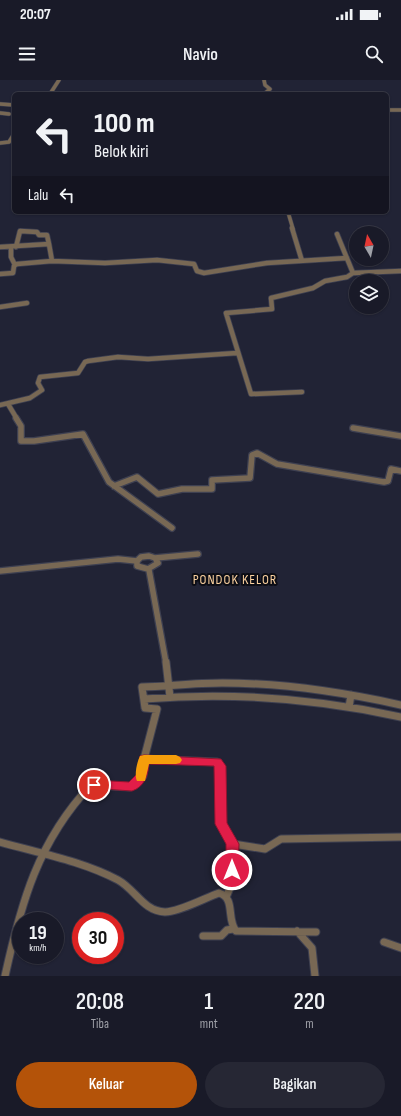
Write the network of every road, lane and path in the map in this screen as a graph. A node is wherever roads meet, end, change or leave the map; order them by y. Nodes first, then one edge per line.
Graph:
1 (59, 80) edge
2 (264, 80) edge
3 (51, 92) edge
4 (266, 92) edge
5 (0, 104) edge
6 (12, 105) edge
7 (389, 110) edge
8 (401, 110) edge
9 (0, 113) edge
10 (9, 114) dead end
11 (12, 135) edge
12 (0, 143) edge
13 (289, 214) edge
14 (337, 234) dead end
15 (49, 244) junction
16 (0, 247) edge
17 (11, 247) junction
18 (16, 247) junction
19 (347, 258) junction
20 (52, 261) junction
21 (302, 261) junction
22 (15, 265) junction
23 (401, 271) edge
24 (353, 273) junction
25 (0, 274) edge
26 (27, 302) dead end
27 (0, 307) edge
28 (237, 353) junction
29 (302, 392) dead end
30 (8, 404) junction
31 (0, 405) edge
32 (353, 428) dead end
33 (401, 436) edge
34 (401, 470) edge
35 (114, 486) junction
36 (172, 528) dead end
37 (198, 554) dead end
38 (155, 558) junction
39 (137, 561) junction
40 (149, 570) junction
41 (0, 571) edge
42 (170, 686) junction
43 (351, 695) junction
44 (170, 697) junction
45 (144, 699) junction
46 (401, 705) edge
47 (350, 707) junction
48 (401, 717) edge
49 (144, 759) junction
50 (401, 837) edge
51 (0, 842) edge
52 (232, 844) junction
53 (42, 856) junction
54 (227, 895) junction
55 (233, 929) junction
56 (296, 931) junction
57 (316, 932) dead end
58 (203, 936) dead end
59 (384, 942) dead end
60 (401, 948) edge
61 (5, 976) edge
62 (315, 976) edge

1 - 3 street
2 - 4 street
5 - 6 street
7 - 8 street
9 - 10 street
11 - 12 street
13 - 21 street
14 - 19 street
15 - 18 street
15 - 18 street
15 - 20 street
16 - 17 street
17 - 18 street
17 - 22 street
19 - 21 street
19 - 24 street
20 - 21 street
20 - 22 street
22 - 25 street
23 - 24 street
24 - 28 street
26 - 27 street
28 - 29 street
28 - 30 street
30 - 31 street
30 - 35 street
32 - 33 street
34 - 35 street
35 - 36 street
37 - 38 street
38 - 39 street
38 - 40 street
39 - 40 street
39 - 41 street
40 - 42 street
42 - 43 street
42 - 44 street
42 - 45 street
43 - 46 street
43 - 47 street
44 - 45 street
44 - 47 street
45 - 49 street
47 - 48 street
49 - 52 street
49 - 53 street
50 - 52 street
51 - 53 street
52 - 54 street
53 - 54 street
53 - 61 street
54 - 55 street
55 - 56 street
55 - 58 street
56 - 57 street
56 - 62 street
59 - 60 street

